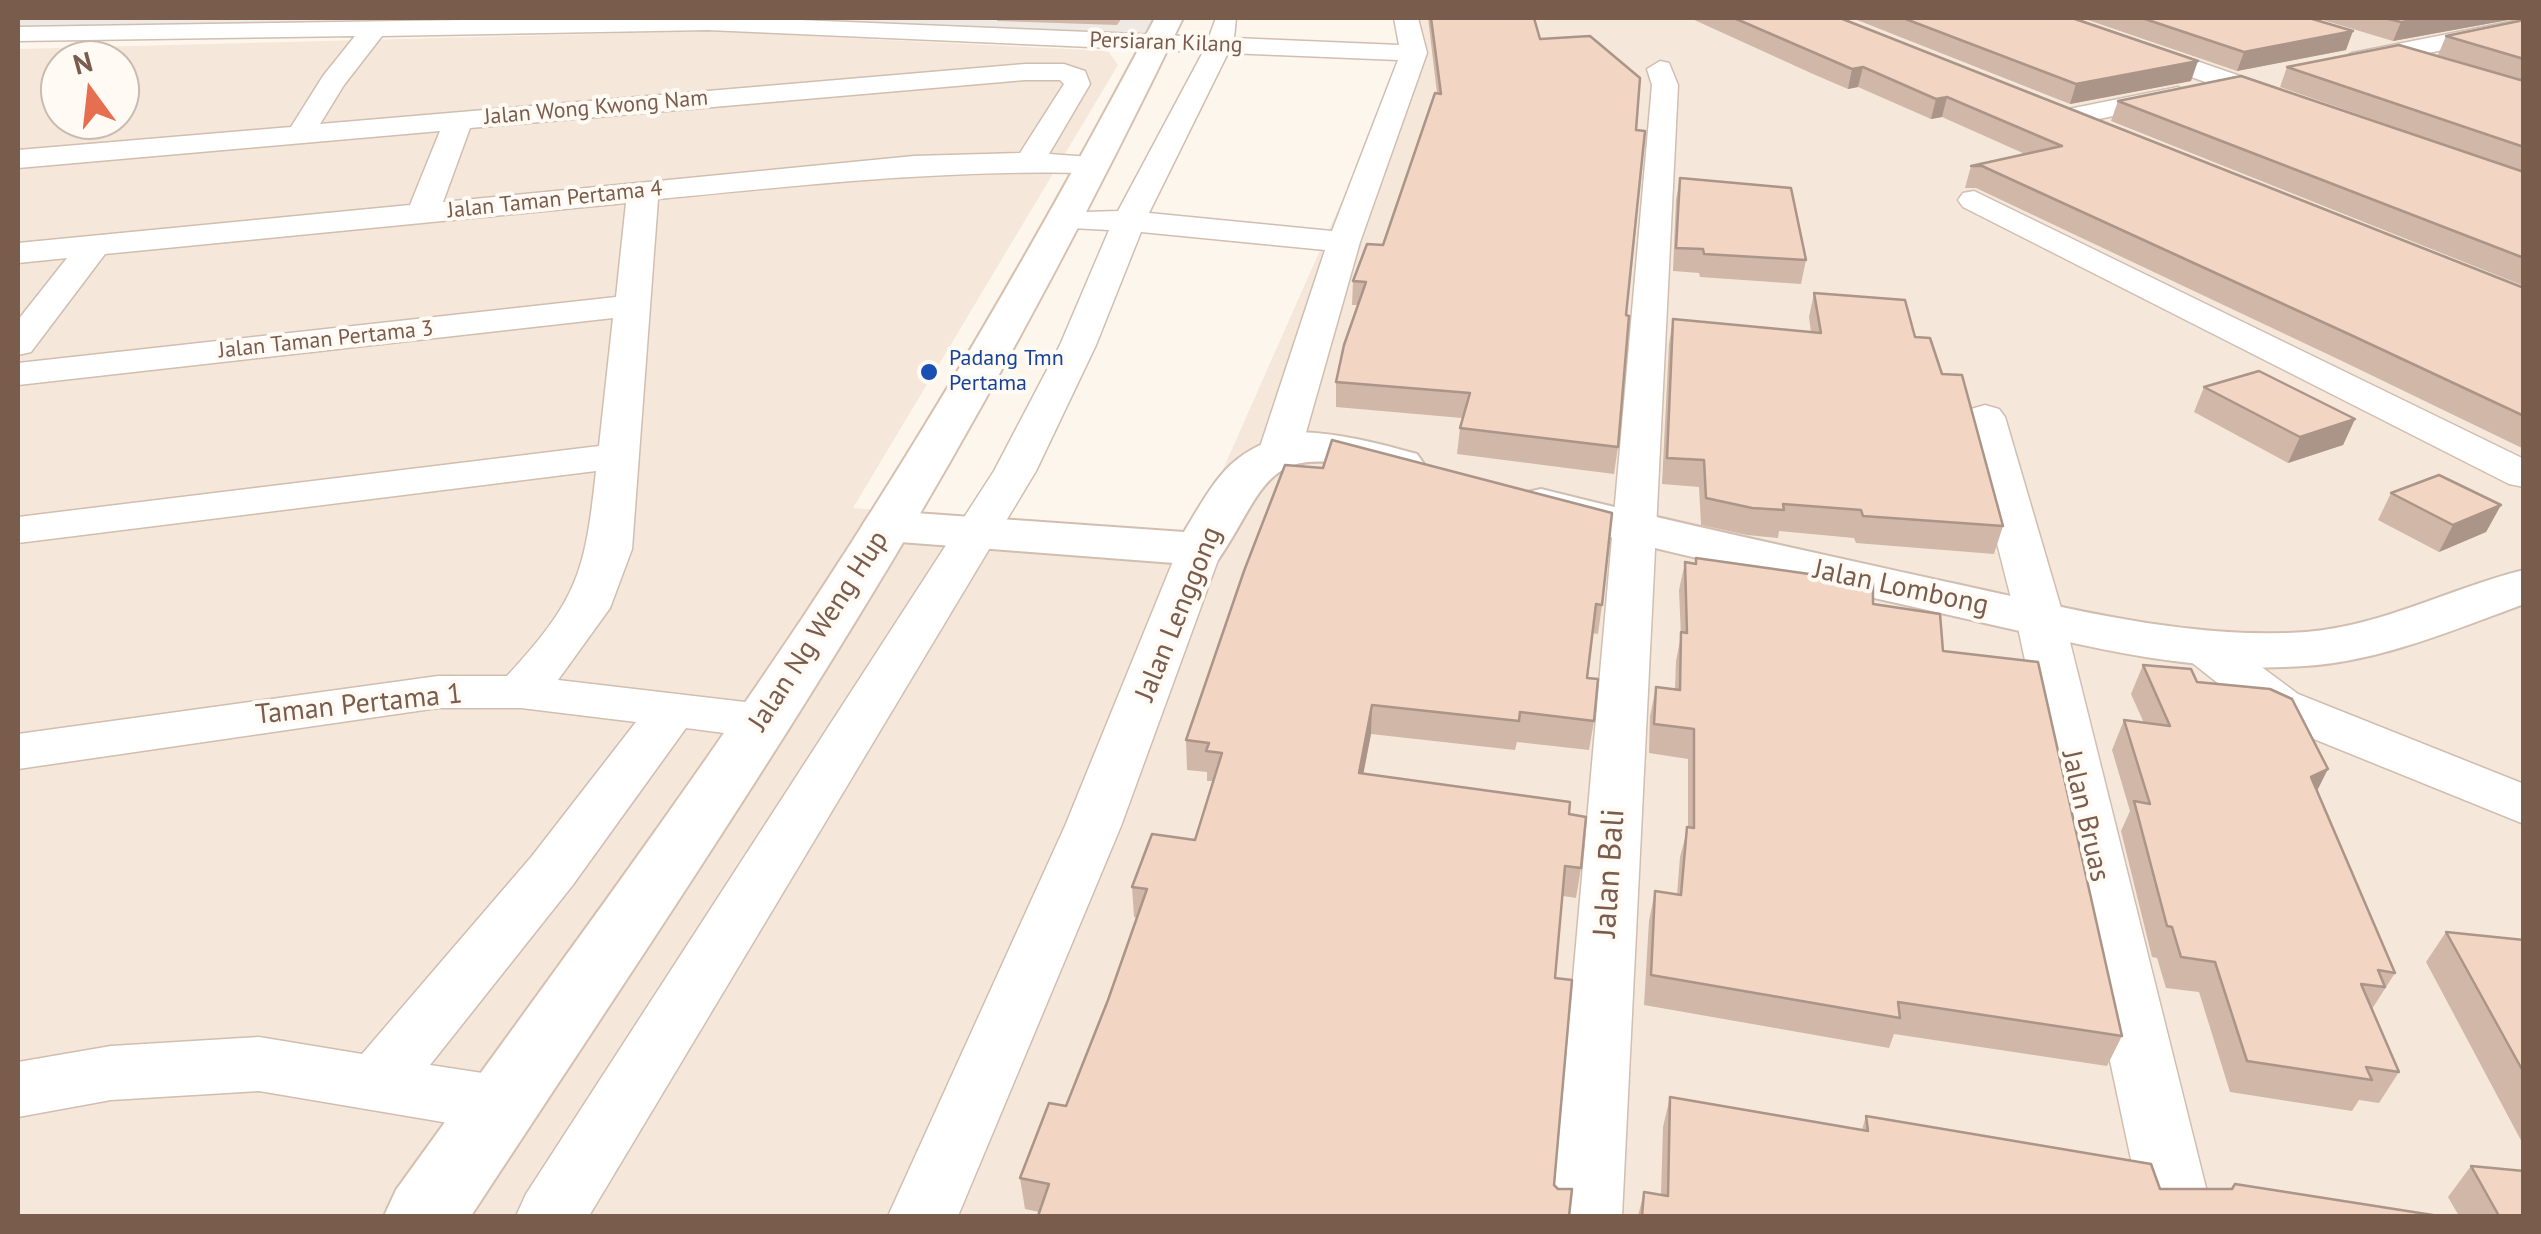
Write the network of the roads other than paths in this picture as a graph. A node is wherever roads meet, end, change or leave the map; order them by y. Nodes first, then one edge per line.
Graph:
1 (93, 18) edge
2 (1406, 18) edge
3 (2050, 18) edge
4 (2524, 26) edge
5 (1163, 30) edge
6 (1223, 31) edge
7 (18, 34) edge
8 (67, 34) junction
9 (2337, 35) edge
10 (367, 36) junction
11 (1414, 53) junction
12 (2392, 53) junction
13 (18, 56) edge
14 (2323, 67) edge
15 (1660, 69) dead end
16 (2449, 71) edge
17 (2288, 74) edge
18 (2235, 84) junction
19 (2030, 103) edge
20 (2307, 109) edge
21 (2064, 118) junction
22 (459, 120) junction
23 (302, 133) junction
24 (2119, 140) edge
25 (18, 159) edge
26 (1030, 161) junction
27 (1094, 164) junction
28 (643, 192) junction
29 (1974, 200) dead end
30 (423, 213) junction
31 (1063, 220) junction
32 (1130, 221) junction
33 (1344, 242) junction
34 (94, 246) junction
35 (18, 253) edge
36 (636, 305) junction
37 (18, 344) edge
38 (18, 374) edge
39 (1985, 417) dead end
40 (1280, 450) junction
41 (618, 456) junction
42 (2524, 476) edge
43 (1446, 478) edge
44 (1502, 493) edge
45 (888, 526) junction
46 (1632, 529) junction
47 (18, 530) edge
48 (980, 530) junction
49 (1200, 550) junction
50 (2524, 586) edge
51 (2040, 618) junction
52 (2203, 647) junction
53 (521, 692) junction
54 (672, 711) junction
55 (762, 721) junction
56 (18, 752) edge
57 (2524, 805) edge
58 (377, 1083) junction
59 (18, 1090) edge
60 (502, 1104) junction
61 (425, 1216) edge
62 (551, 1216) edge
63 (923, 1216) edge
64 (1587, 1216) edge
65 (2178, 1216) edge

1 - 8 street
2 - 11 street
3 - 18 street
4 - 12 street
5 - 6 street, Persiaran Kilang
5 - 10 street, Persiaran Kilang
5 - 27 main road, Jalan Ng Weng Hup
6 - 11 street, Persiaran Kilang
6 - 32 street
7 - 8 street, Persiaran Kilang
8 - 10 street, Persiaran Kilang
9 - 12 street
10 - 13 street
10 - 23 street
11 - 33 street
12 - 14 street
12 - 16 street
15 - 46 street, Jalan Bali
17 - 18 street
18 - 20 street
18 - 21 street
19 - 21 street
21 - 24 street
22 - 23 street, Jalan Wong Kwong Nam
22 - 26 street, Jalan Wong Kwong Nam
22 - 30 street
23 - 25 street, Jalan Wong Kwong Nam
26 - 27 street, Jalan Taman Pertama 4
26 - 28 street, Jalan Taman Pertama 4
27 - 31 main road, Jalan Ng Weng Hup
28 - 30 street, Jalan Taman Pertama 4
28 - 36 street
29 - 42 street
30 - 34 street, Jalan Taman Pertama 4
31 - 32 street
31 - 45 main road, Jalan Ng Weng Hup
32 - 33 street
32 - 48 street
33 - 40 street
34 - 35 street, Jalan Taman Pertama 4
34 - 37 street
36 - 38 street, Jalan Taman Pertama 3
36 - 41 street
39 - 51 street, Jalan Bruas
40 - 43 main road
40 - 49 main road, Jalan Lenggong
41 - 47 street
41 - 53 street
44 - 46 main road, Jalan Lombong
45 - 48 main road
45 - 55 main road, Jalan Ng Weng Hup
46 - 51 main road, Jalan Lombong
46 - 64 street, Jalan Bali
48 - 49 main road
48 - 62 street
49 - 63 street, Jalan Lenggong
50 - 52 main road, Jalan Lombong
51 - 52 main road, Jalan Lombong
51 - 65 street, Jalan Bruas
52 - 57 street
53 - 54 street, Taman Pertama 1
53 - 56 street, Taman Pertama 1
54 - 55 street, Taman Pertama 1
54 - 58 street
55 - 60 main road, Jalan Ng Weng Hup
58 - 59 street
58 - 60 street
60 - 61 main road, Jalan Ng Weng Hup

